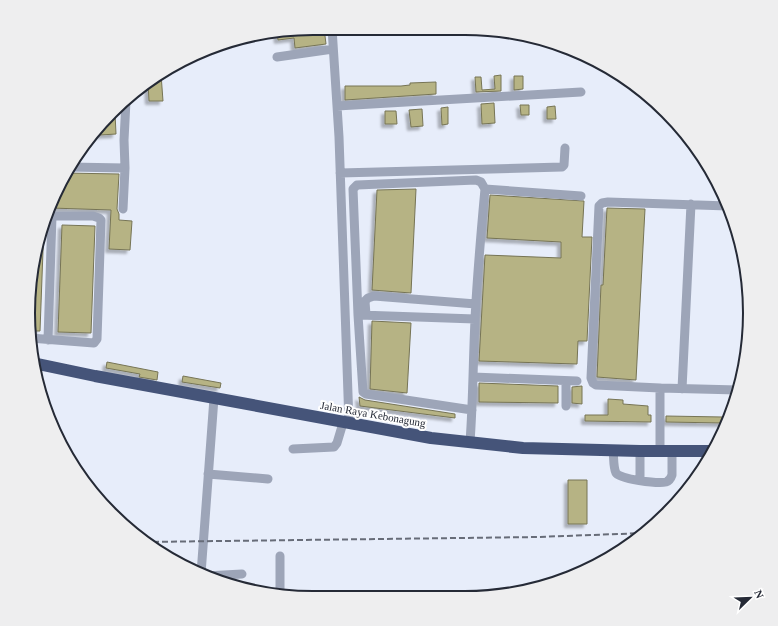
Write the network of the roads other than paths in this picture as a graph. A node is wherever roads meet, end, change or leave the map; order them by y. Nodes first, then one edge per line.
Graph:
1 (332, 35) edge
2 (333, 49) junction
3 (277, 57) dead end
4 (581, 92) dead end
5 (337, 106) junction
6 (126, 108) edge
7 (564, 148) dead end
8 (77, 167) edge
9 (125, 168) junction
10 (340, 173) junction
11 (485, 189) junction
12 (581, 196) dead end
13 (691, 204) junction
14 (721, 206) edge
15 (123, 209) dead end
16 (53, 216) edge
17 (50, 224) edge
18 (412, 299) junction
19 (448, 302) junction
20 (476, 304) junction
21 (362, 315) junction
22 (408, 317) junction
23 (444, 318) junction
24 (474, 319) junction
25 (36, 339) edge
26 (48, 340) junction
27 (40, 364) edge
28 (473, 377) junction
29 (566, 381) junction
30 (577, 381) dead end
31 (660, 388) junction
32 (682, 389) junction
33 (732, 390) edge
34 (214, 398) junction
35 (566, 406) dead end
36 (472, 410) junction
37 (346, 423) junction
38 (470, 442) junction
39 (293, 449) dead end
40 (613, 450) junction
41 (640, 451) junction
42 (660, 451) junction
43 (672, 451) junction
44 (706, 451) edge
45 (208, 474) junction
46 (268, 479) dead end
47 (640, 480) junction
48 (280, 556) dead end
49 (201, 567) edge
50 (242, 574) dead end
51 (222, 575) edge
52 (280, 589) edge

1 - 2 street
2 - 3 street
2 - 5 street
4 - 5 street
5 - 10 street
6 - 9 street
7 - 10 street
8 - 9 street
9 - 15 street
10 - 37 street
11 - 12 street
11 - 20 street
11 - 21 street
13 - 14 street
13 - 31 street
13 - 32 street
16 - 26 street
17 - 26 street
18 - 19 street
18 - 21 street
18 - 22 street
19 - 20 street
19 - 23 street
20 - 24 street
21 - 22 street
21 - 36 street
22 - 23 street
23 - 24 street
24 - 28 street
25 - 26 street
27 - 34 highway, Jalan Raya Kebonagung
28 - 29 street
28 - 36 street
29 - 30 street
29 - 35 street
31 - 32 street
31 - 42 street
32 - 33 street
34 - 37 highway, Jalan Raya Kebonagung
34 - 45 street
36 - 38 street
37 - 38 highway, Jalan Raya Kebonagung
37 - 39 street
38 - 40 highway, Jalan Raya Kebonagung
40 - 41 highway, Jalan Raya Kebonagung
40 - 47 street
41 - 42 highway, Jalan Raya Kebonagung
41 - 47 street
42 - 43 highway, Jalan Raya Kebonagung
43 - 44 highway, Jalan Raya Kebonagung
43 - 47 street
45 - 46 street
45 - 49 street
48 - 52 street
50 - 51 street

